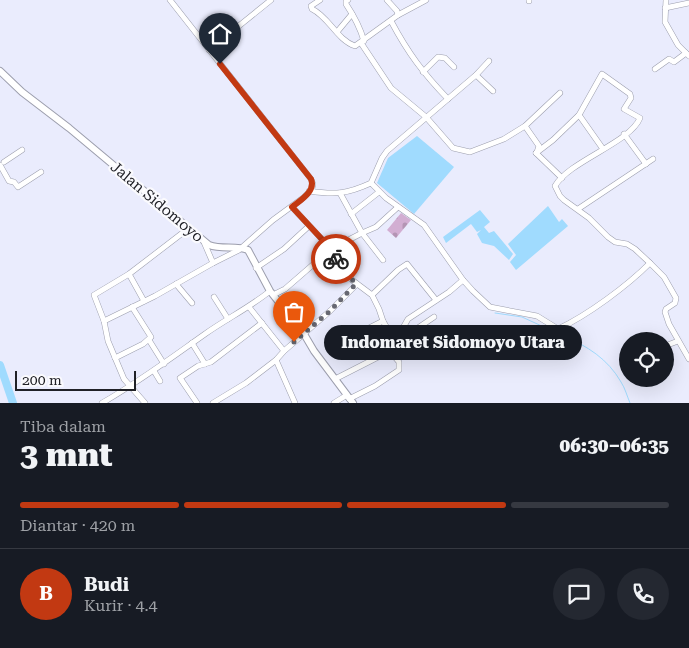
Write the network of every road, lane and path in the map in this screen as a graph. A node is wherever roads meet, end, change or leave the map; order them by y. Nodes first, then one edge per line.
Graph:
1 (170, 0) edge
2 (271, 0) edge
3 (320, 0) edge
4 (325, 0) edge
5 (346, 0) edge
6 (387, 0) edge
7 (411, 0) edge
8 (426, 0) edge
9 (666, 0) edge
10 (689, 3) edge
11 (414, 6) junction
12 (665, 8) junction
13 (352, 14) junction
14 (398, 15) junction
15 (391, 21) junction
16 (337, 32) junction
17 (363, 42) junction
18 (209, 50) junction
19 (688, 54) edge
20 (489, 61) dead end
21 (454, 67) dead end
22 (655, 69) dead end
23 (0, 71) edge
24 (423, 72) junction
25 (476, 75) junction
26 (493, 92) dead end
27 (560, 93) dead end
28 (448, 99) junction
29 (578, 115) junction
30 (426, 117) junction
31 (525, 126) junction
32 (624, 134) junction
33 (602, 149) junction
34 (22, 150) dead end
35 (536, 153) junction
36 (0, 156) edge
37 (653, 159) dead end
38 (1, 164) edge
39 (646, 164) junction
40 (40, 172) dead end
41 (562, 178) junction
42 (370, 183) junction
43 (309, 191) junction
44 (379, 192) junction
45 (340, 193) junction
46 (292, 207) junction
47 (398, 207) junction
48 (578, 209) junction
49 (351, 214) junction
50 (310, 226) junction
51 (189, 228) junction
52 (362, 233) junction
53 (202, 240) junction
54 (242, 248) junction
55 (331, 249) junction
56 (383, 260) dead end
57 (650, 262) junction
58 (212, 263) junction
59 (256, 268) junction
60 (128, 274) junction
61 (463, 280) junction
62 (176, 284) junction
63 (356, 284) junction
64 (271, 293) junction
65 (372, 295) junction
66 (214, 297) dead end
67 (436, 300) junction
68 (144, 301) junction
69 (192, 303) dead end
70 (132, 307) junction
71 (249, 307) junction
72 (434, 317) dead end
73 (228, 319) junction
74 (104, 321) junction
75 (383, 321) junction
76 (262, 323) junction
77 (558, 329) junction
78 (363, 331) dead end
79 (304, 334) junction
80 (149, 340) junction
81 (678, 341) junction
82 (395, 342) junction
83 (192, 343) junction
84 (554, 343) dead end
85 (674, 343) edge
86 (389, 350) junction
87 (284, 351) junction
88 (116, 358) junction
89 (689, 359) edge
90 (276, 360) junction
91 (164, 364) junction
92 (205, 364) junction
93 (154, 371) junction
94 (335, 379) junction
95 (160, 381) dead end
96 (130, 387) junction
97 (350, 399) edge
98 (102, 403) edge
99 (145, 403) edge
100 (197, 403) edge
101 (213, 403) edge
102 (295, 403) edge
103 (334, 403) edge

1 - 18 street
2 - 18 street
3 - 4 street
3 - 16 street
5 - 13 street
6 - 14 street
7 - 11 street
8 - 11 street
9 - 12 street
10 - 12 street
11 - 14 street
12 - 19 street
13 - 16 street
13 - 17 street
14 - 15 street
15 - 17 street
15 - 24 street
16 - 17 street
17 - 30 street
18 - 43 street
19 - 22 street
20 - 25 street
21 - 24 street
23 - 51 main road, Jalan Sidomoyo
24 - 28 street
25 - 26 street
25 - 28 street
27 - 31 street
28 - 30 street
29 - 32 street
29 - 33 street
29 - 35 street
30 - 31 street
30 - 42 street
31 - 35 street
32 - 33 street
32 - 39 street
33 - 41 street
34 - 38 street
35 - 41 street
36 - 38 street
37 - 39 street
38 - 40 street
39 - 48 street
41 - 48 street
42 - 44 street
42 - 45 street
43 - 45 street
43 - 46 street
44 - 47 street
44 - 49 street
45 - 49 street
46 - 50 street
46 - 54 street
47 - 52 street
47 - 61 street
48 - 57 street
49 - 52 street
50 - 55 street
50 - 59 street
51 - 53 main road, Jalan Sidomoyo
51 - 60 street
52 - 55 street
52 - 56 street
53 - 54 main road, Jalan Sidomoyo
53 - 58 street
54 - 58 street
54 - 59 main road
55 - 63 street
55 - 64 street
57 - 77 street
57 - 81 street
58 - 62 street
59 - 64 main road
60 - 68 street
60 - 74 street
61 - 67 street
61 - 77 street
62 - 68 street
62 - 69 street
63 - 65 street
63 - 79 street
64 - 71 street
64 - 79 main road
65 - 67 street
65 - 75 street
66 - 73 street
67 - 82 street
68 - 70 street
70 - 74 street
70 - 80 street
71 - 73 street
71 - 76 street
72 - 82 street
73 - 83 street
74 - 88 street
75 - 78 street
75 - 82 street
76 - 87 street
76 - 92 street
77 - 84 street
79 - 87 street
79 - 94 main road
80 - 88 street
80 - 91 street
81 - 85 street
81 - 89 street
82 - 86 street
83 - 91 street
83 - 92 street
86 - 94 street
86 - 97 street
87 - 90 street
88 - 96 street
90 - 101 street
90 - 102 street
91 - 93 street
92 - 100 street
93 - 95 street
93 - 96 street
94 - 97 main road
96 - 98 street
96 - 99 street
97 - 103 street

